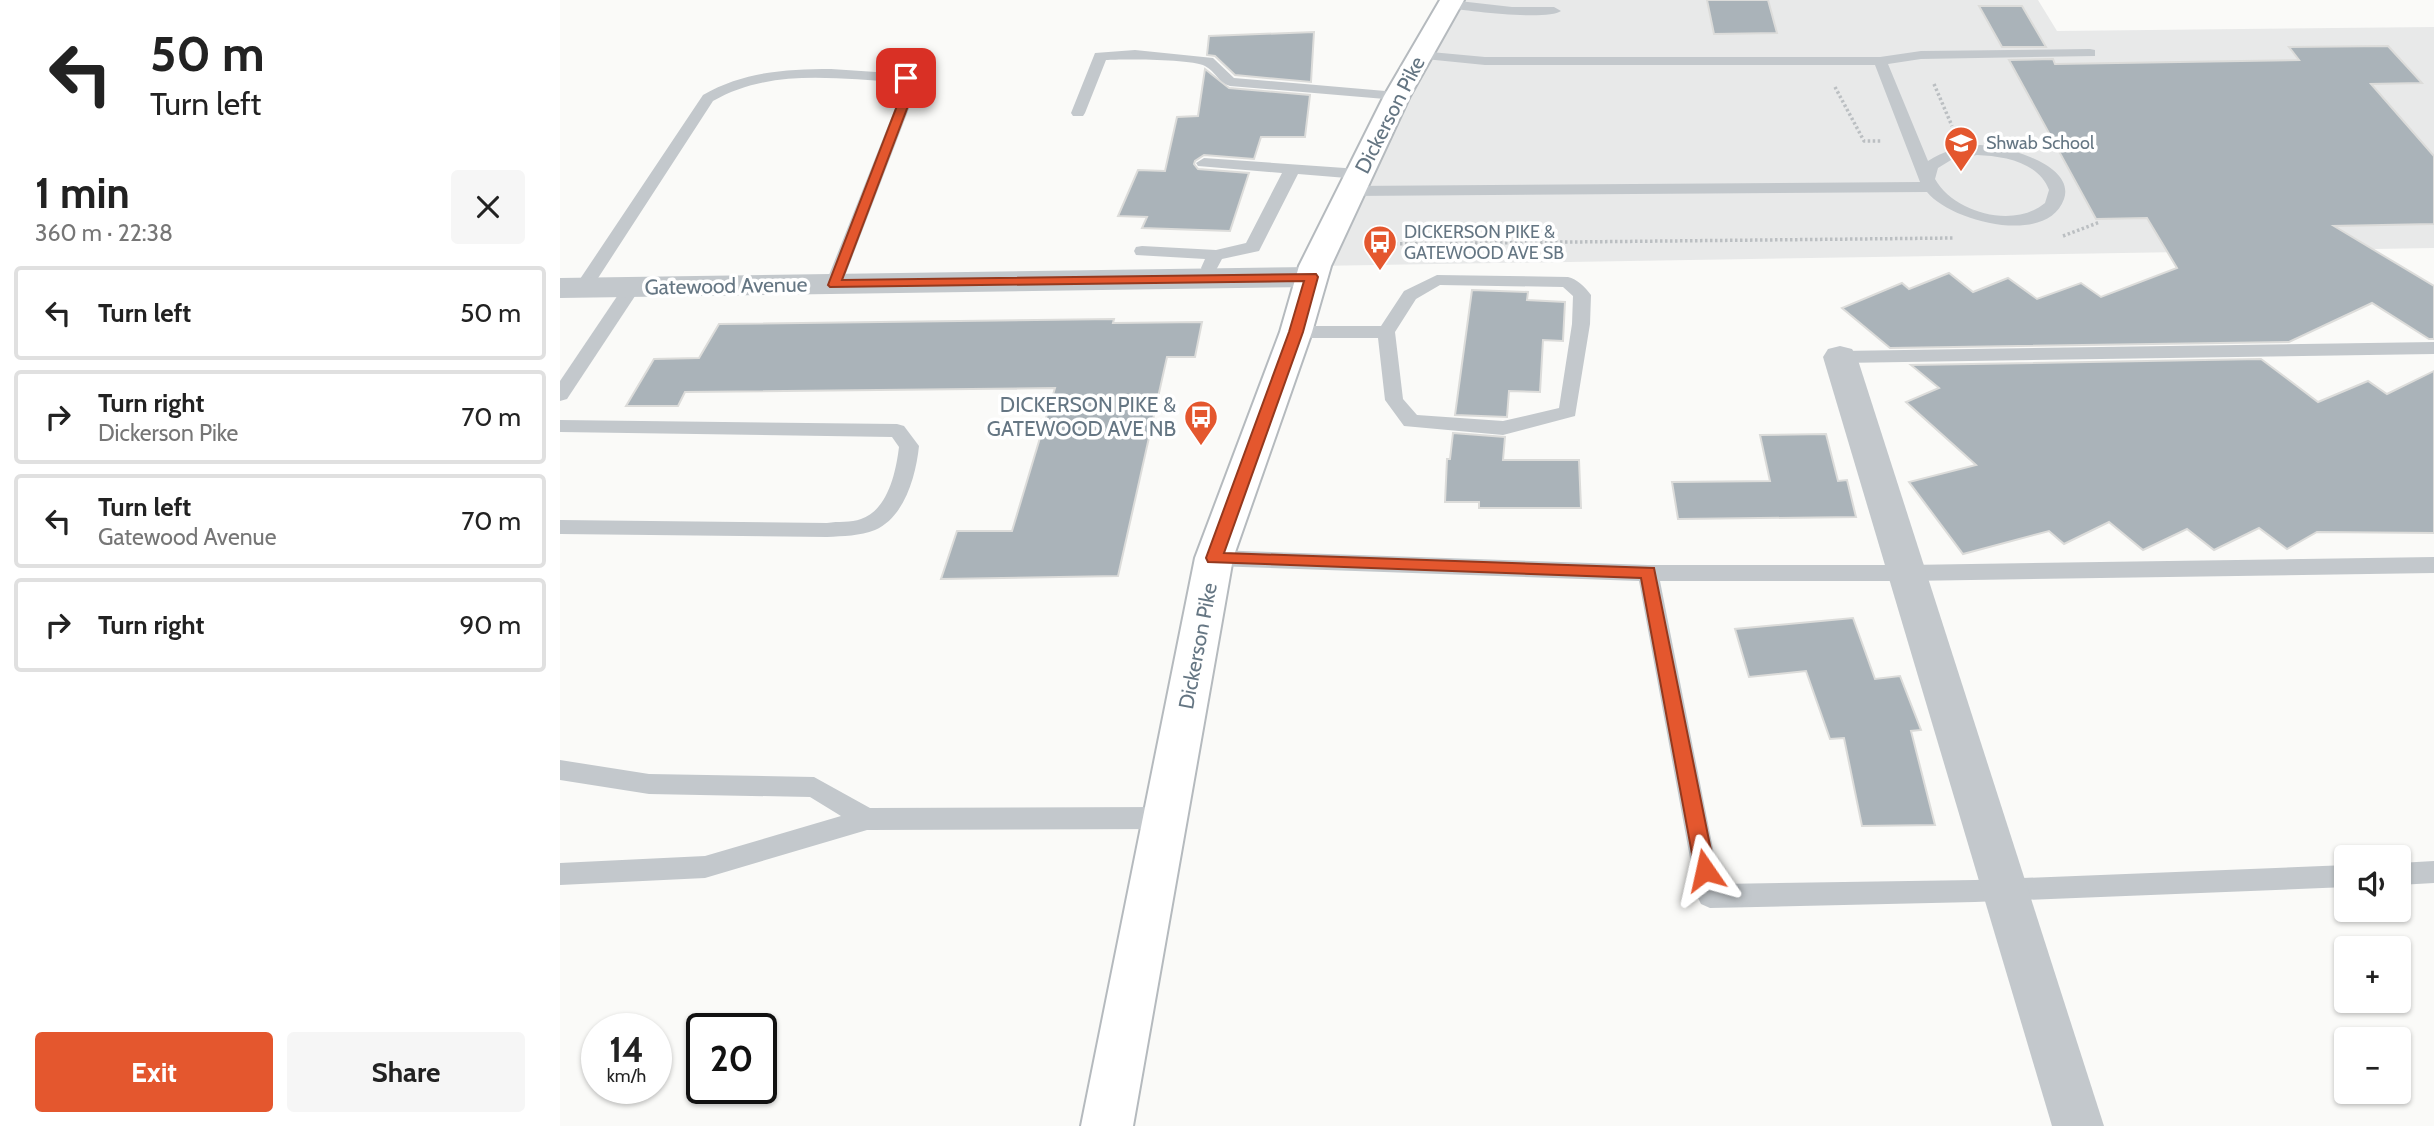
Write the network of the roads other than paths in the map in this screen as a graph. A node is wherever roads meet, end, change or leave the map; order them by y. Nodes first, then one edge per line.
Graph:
1 (1451, 2) edge
2 (1554, 11) dead end
3 (2090, 53) dead end
4 (1420, 55) junction
5 (1880, 61) junction
6 (1397, 96) junction
7 (1078, 113) dead end
8 (1912, 141) junction
9 (1958, 152) junction
10 (1204, 163) dead end
11 (1292, 170) junction
12 (1355, 183) junction
13 (1930, 187) junction
14 (1142, 251) dead end
15 (1210, 267) junction
16 (1312, 277) junction
17 (834, 285) junction
18 (632, 287) junction
19 (571, 288) edge
20 (1296, 332) junction
21 (1386, 332) junction
22 (2434, 348) edge
23 (1840, 357) joint
24 (560, 395) edge
25 (560, 426) edge
26 (560, 527) edge
27 (1214, 558) junction
28 (2434, 565) edge
29 (1648, 573) junction
30 (1908, 573) junction
31 (560, 770) edge
32 (1165, 818) junction
33 (867, 819) junction
34 (2434, 872) edge
35 (2411, 873) edge
36 (560, 874) edge
37 (2334, 877) edge
38 (2006, 890) junction
39 (1107, 1126) edge
40 (2078, 1126) edge

1 - 2 lane
1 - 4 main road, Dickerson Pike
3 - 5 lane
4 - 5 lane
4 - 6 main road, Dickerson Pike
5 - 8 lane
6 - 7 lane
6 - 12 main road, Dickerson Pike
8 - 9 lane
8 - 13 lane
9 - 13 lane
9 - 13 lane
10 - 11 lane
11 - 12 lane
11 - 15 lane
12 - 13 lane
12 - 16 main road, Dickerson Pike
14 - 15 lane
15 - 16 street, Gatewood Avenue
15 - 17 street, Gatewood Avenue
16 - 20 main road, Dickerson Pike
17 - 18 street, Gatewood Avenue
17 - 19 lane
18 - 19 street, Gatewood Avenue
18 - 24 lane
20 - 21 lane
20 - 27 main road, Dickerson Pike
21 - 21 lane
22 - 23 lane
23 - 30 street
25 - 26 lane
27 - 29 lane
27 - 32 main road, Dickerson Pike
28 - 30 lane
29 - 30 lane
29 - 38 lane
30 - 38 street
31 - 33 lane
32 - 33 lane
32 - 39 main road, Dickerson Pike
33 - 36 lane
34 - 35 lane
37 - 38 lane
38 - 40 street

